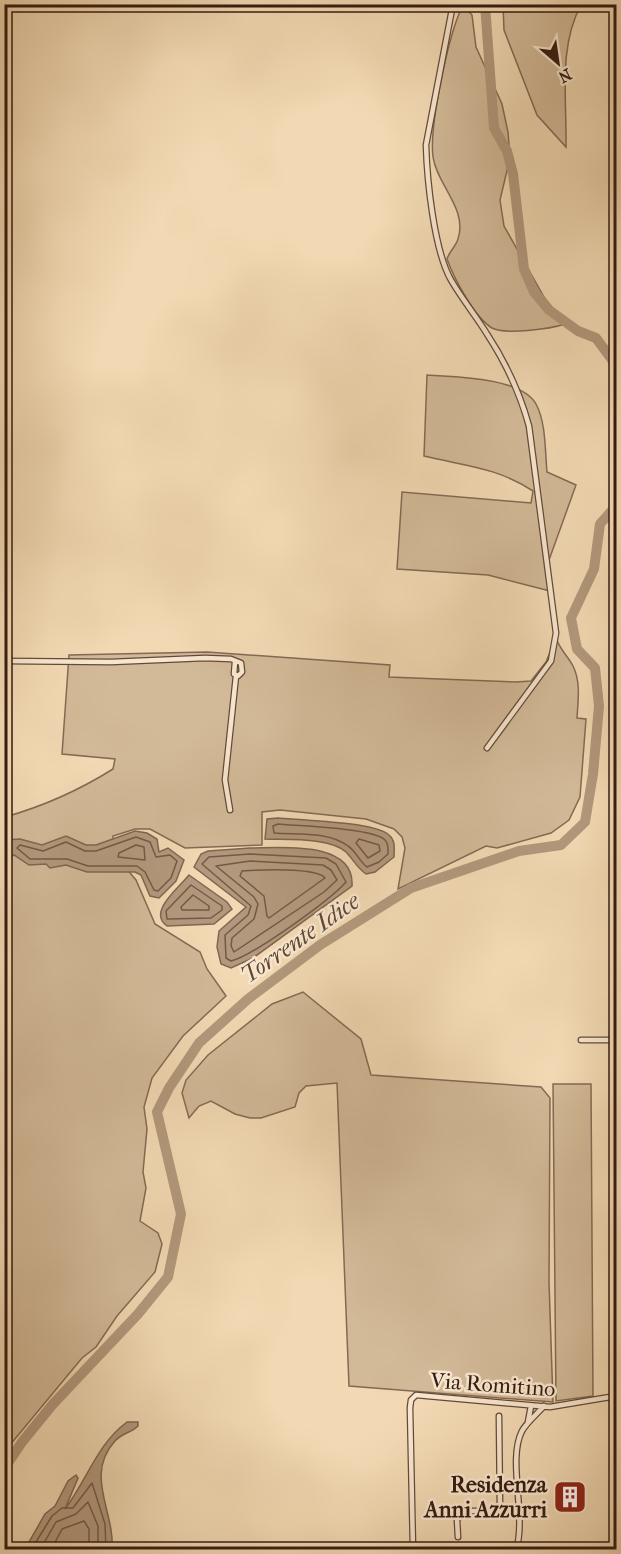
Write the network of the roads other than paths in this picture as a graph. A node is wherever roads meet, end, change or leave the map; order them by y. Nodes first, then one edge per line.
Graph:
1 (453, 4) edge
2 (4, 661) edge
3 (235, 662) junction
4 (236, 676) junction
5 (487, 748) dead end
6 (230, 810) dead end
7 (580, 1040) dead end
8 (616, 1040) edge
9 (616, 1396) edge
10 (531, 1406) junction
11 (544, 1406) junction
12 (499, 1416) dead end
13 (527, 1424) junction
14 (518, 1488) junction
15 (533, 1490) dead end
16 (500, 1510) junction
17 (519, 1511) junction
18 (458, 1537) dead end
19 (413, 1550) edge
20 (516, 1550) edge

1 - 5 street
2 - 3 street
3 - 4 street
3 - 4 street
4 - 6 street
7 - 8 street
9 - 11 street, Via Romitino
10 - 11 street, Via Romitino
10 - 13 street
10 - 19 street, Via Romitino
11 - 13 street
12 - 16 street
13 - 14 street
14 - 15 street
14 - 17 street
16 - 17 street
16 - 18 street
17 - 20 street

